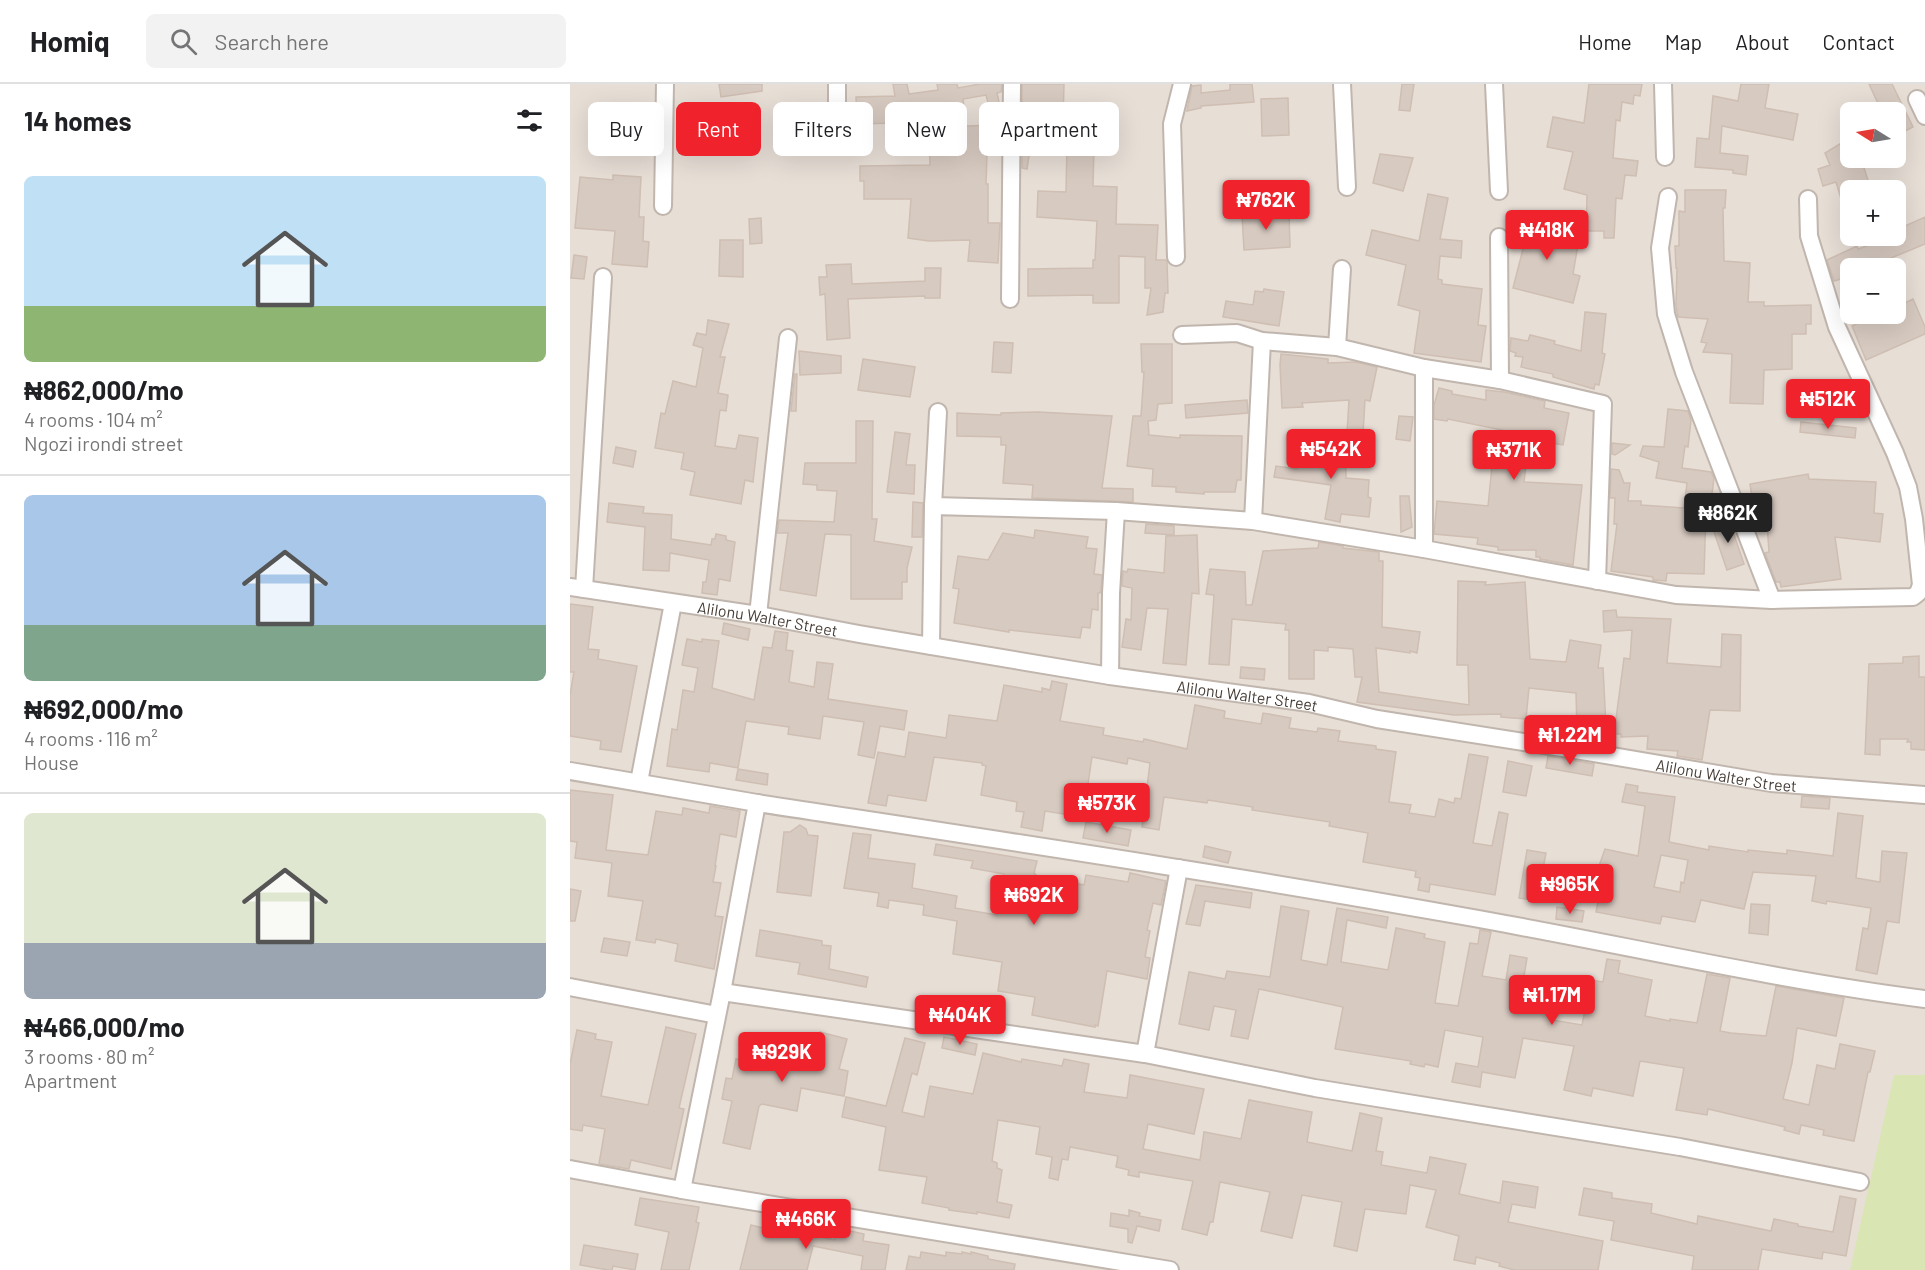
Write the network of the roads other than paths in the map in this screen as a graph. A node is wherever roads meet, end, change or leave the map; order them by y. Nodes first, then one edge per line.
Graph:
1 (665, 84) edge
2 (837, 84) edge
3 (1012, 84) edge
4 (1182, 84) edge
5 (1342, 84) edge
6 (1494, 84) edge
7 (1663, 84) edge
8 (1917, 99) dead end
9 (837, 102) edge
10 (1925, 116) edge
11 (1665, 157) dead end
12 (1347, 187) dead end
13 (1499, 191) dead end
14 (1668, 197) dead end
15 (1808, 199) dead end
16 (663, 206) dead end
17 (1499, 237) dead end
18 (1176, 257) dead end
19 (1342, 269) dead end
20 (603, 277) dead end
21 (1010, 299) dead end
22 (1182, 335) dead end
23 (788, 339) dead end
24 (1262, 340) junction
25 (1337, 347) junction
26 (1424, 368) junction
27 (1500, 380) junction
28 (938, 412) dead end
29 (933, 506) junction
30 (1116, 512) junction
31 (1919, 517) edge
32 (1253, 521) junction
33 (1424, 549) junction
34 (1597, 581) junction
35 (577, 588) edge
36 (1772, 600) junction
37 (673, 603) junction
38 (758, 615) junction
39 (931, 646) junction
40 (1110, 676) junction
41 (570, 771) edge
42 (639, 782) junction
43 (1925, 795) edge
44 (757, 803) junction
45 (1179, 868) junction
46 (570, 987) edge
47 (722, 992) junction
48 (1925, 999) edge
49 (717, 1015) junction
50 (1145, 1054) junction
51 (570, 1169) edge
52 (1860, 1182) dead end
53 (682, 1190) junction
54 (1170, 1270) edge

1 - 16 street
2 - 9 street
3 - 21 street
4 - 18 street
5 - 12 street
6 - 13 street
7 - 11 street
8 - 10 street
14 - 36 street
15 - 31 street
17 - 27 street
19 - 25 street
20 - 35 street
22 - 24 street
23 - 38 street
24 - 25 street
24 - 32 street
25 - 26 street
26 - 27 street
26 - 33 street
27 - 34 street
28 - 29 street
29 - 30 street
29 - 39 street
30 - 32 street
30 - 40 street
31 - 36 street
32 - 33 street
33 - 34 street
34 - 36 street
35 - 37 street, Alilonu Walter Street
37 - 38 street, Alilonu Walter Street
37 - 42 street
38 - 39 street, Alilonu Walter Street
39 - 40 street, Alilonu Walter Street
40 - 43 street, Alilonu Walter Street
41 - 42 street
42 - 44 street
44 - 45 street
44 - 47 street
45 - 48 street
45 - 50 street
46 - 49 street
47 - 49 street
47 - 50 street
49 - 53 street
50 - 52 street
51 - 53 street
53 - 54 street

